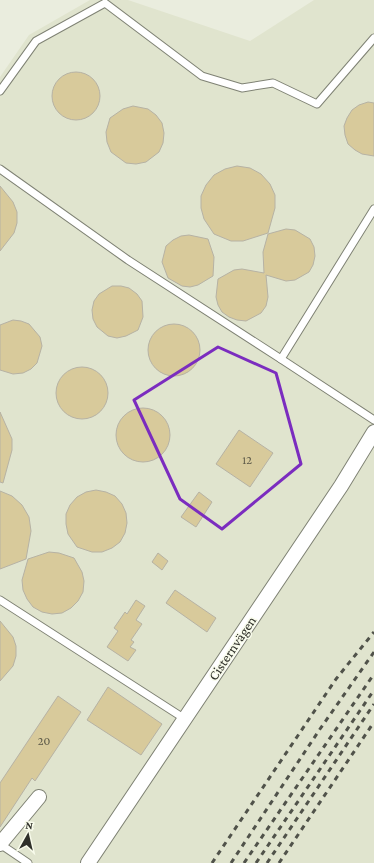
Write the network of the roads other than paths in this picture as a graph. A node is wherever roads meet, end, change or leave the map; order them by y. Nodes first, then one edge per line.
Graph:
1 (374, 38) edge
2 (0, 91) edge
3 (0, 169) edge
4 (374, 209) edge
5 (281, 360) junction
6 (374, 420) edge
7 (374, 432) edge
8 (0, 600) edge
9 (185, 719) junction
10 (39, 797) dead end
11 (0, 844) edge
12 (28, 863) edge
13 (88, 863) edge

1 - 2 lane
3 - 5 lane
4 - 5 lane
5 - 6 lane
7 - 9 street, Cisternvägen
8 - 9 lane
9 - 13 street, Cisternvägen
10 - 11 street
11 - 12 lane

